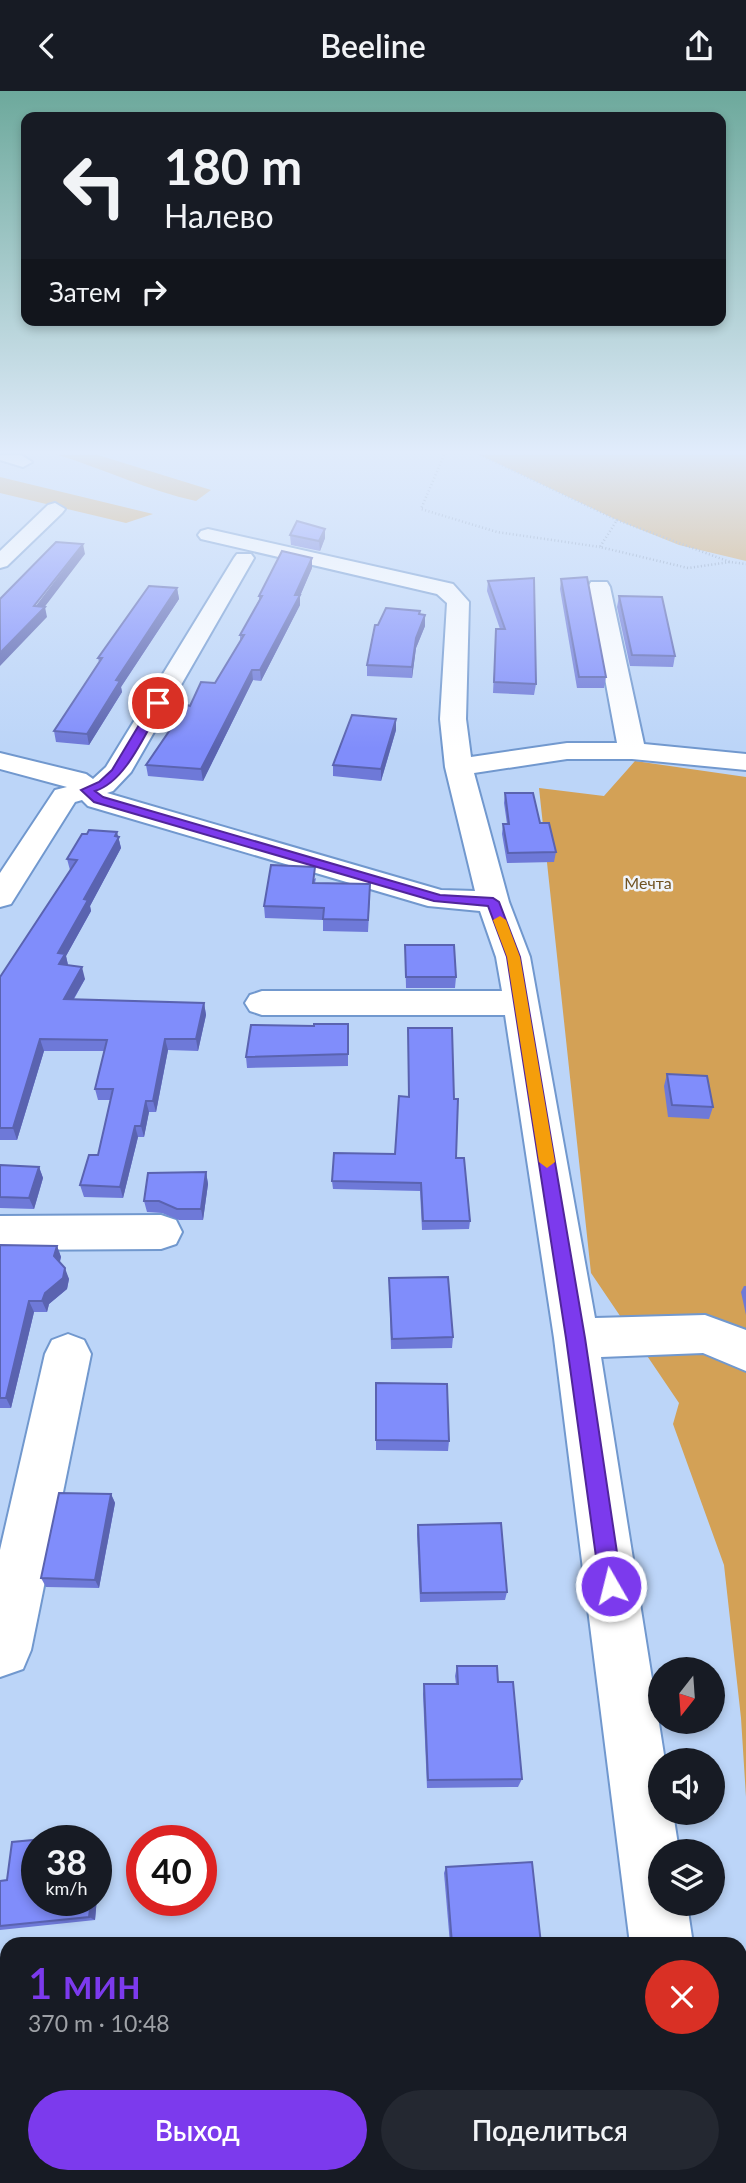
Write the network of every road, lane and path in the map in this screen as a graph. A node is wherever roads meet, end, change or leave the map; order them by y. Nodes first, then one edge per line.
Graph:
1 (285, 553) edge
2 (624, 553) edge
3 (705, 553) edge
4 (244, 558) dead end
5 (730, 562) junction
6 (746, 563) edge
7 (599, 587) dead end
8 (632, 751) junction
9 (0, 761) edge
10 (746, 762) edge
11 (459, 767) junction
12 (86, 790) junction
13 (0, 897) edge
14 (493, 902) junction
15 (261, 1003) dead end
16 (521, 1003) junction
17 (161, 1232) dead end
18 (0, 1233) edge
19 (576, 1338) junction
20 (746, 1351) edge
21 (68, 1354) dead end
22 (0, 1650) edge
23 (661, 1937) edge

1 - 11 street
2 - 5 path
3 - 5 path
4 - 12 street
5 - 6 path
7 - 8 street
8 - 10 street
8 - 11 street
9 - 12 street
11 - 14 street
12 - 13 street
12 - 14 street
14 - 16 street
15 - 16 street
16 - 19 street
17 - 18 street
19 - 20 street
19 - 23 street
21 - 22 street

